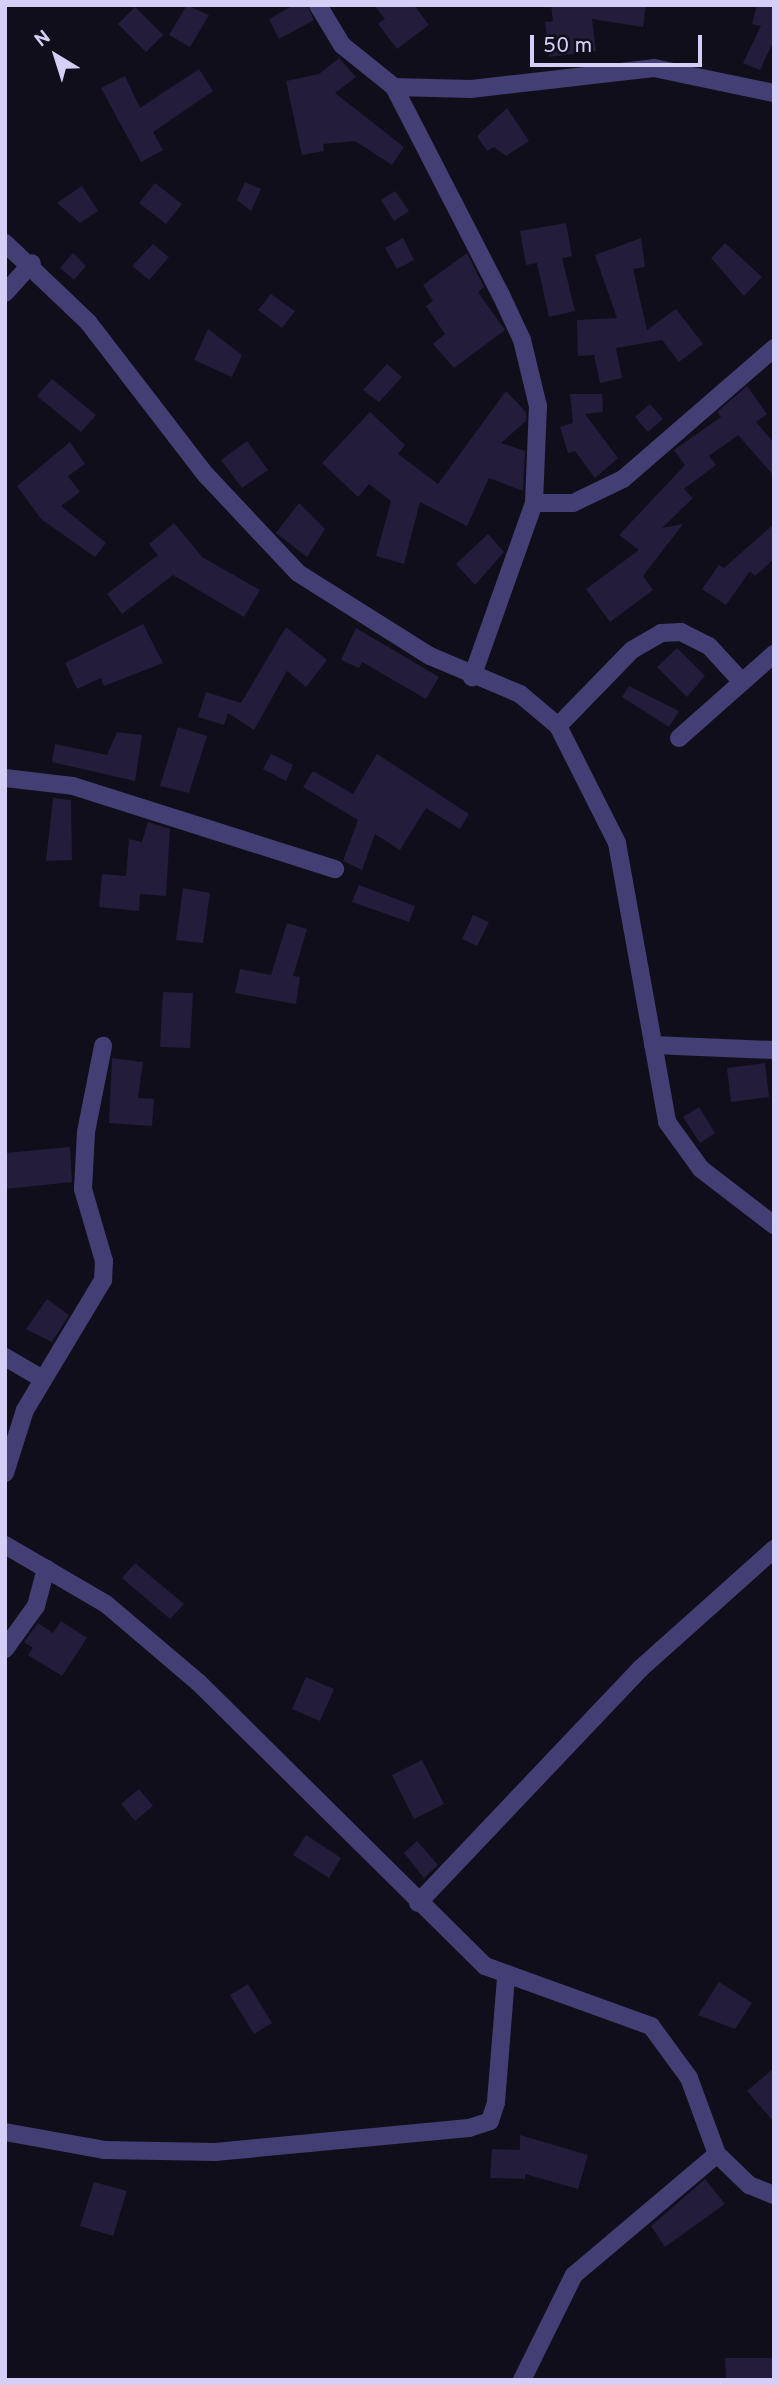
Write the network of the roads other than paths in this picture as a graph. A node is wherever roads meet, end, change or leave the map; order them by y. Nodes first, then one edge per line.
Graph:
1 (318, 5) edge
2 (394, 87) junction
3 (774, 93) edge
4 (5, 243) edge
5 (33, 263) junction
6 (5, 293) edge
7 (774, 348) edge
8 (534, 503) junction
9 (774, 654) edge
10 (472, 677) junction
11 (742, 682) junction
12 (558, 726) junction
13 (679, 738) dead end
14 (5, 778) edge
15 (335, 869) dead end
16 (653, 1045) junction
17 (103, 1046) dead end
18 (774, 1050) edge
19 (774, 1225) edge
20 (5, 1357) edge
21 (41, 1378) junction
22 (5, 1474) edge
23 (5, 1545) edge
24 (774, 1549) edge
25 (46, 1568) junction
26 (5, 1648) edge
27 (418, 1903) junction
28 (506, 1977) junction
29 (5, 2132) edge
30 (717, 2154) junction
31 (774, 2195) edge
32 (522, 2380) edge

1 - 2 street
2 - 3 street
2 - 8 street
4 - 5 street
5 - 6 street
5 - 10 street
7 - 8 street
8 - 10 street
9 - 11 street
10 - 12 street
11 - 12 street
11 - 13 street
12 - 16 street
14 - 15 street
16 - 18 street
16 - 19 street
17 - 21 street
20 - 21 street
21 - 22 street
23 - 25 street
24 - 27 street
25 - 26 street
25 - 27 street
27 - 28 street
28 - 29 street
28 - 30 street
30 - 31 street
30 - 32 street

